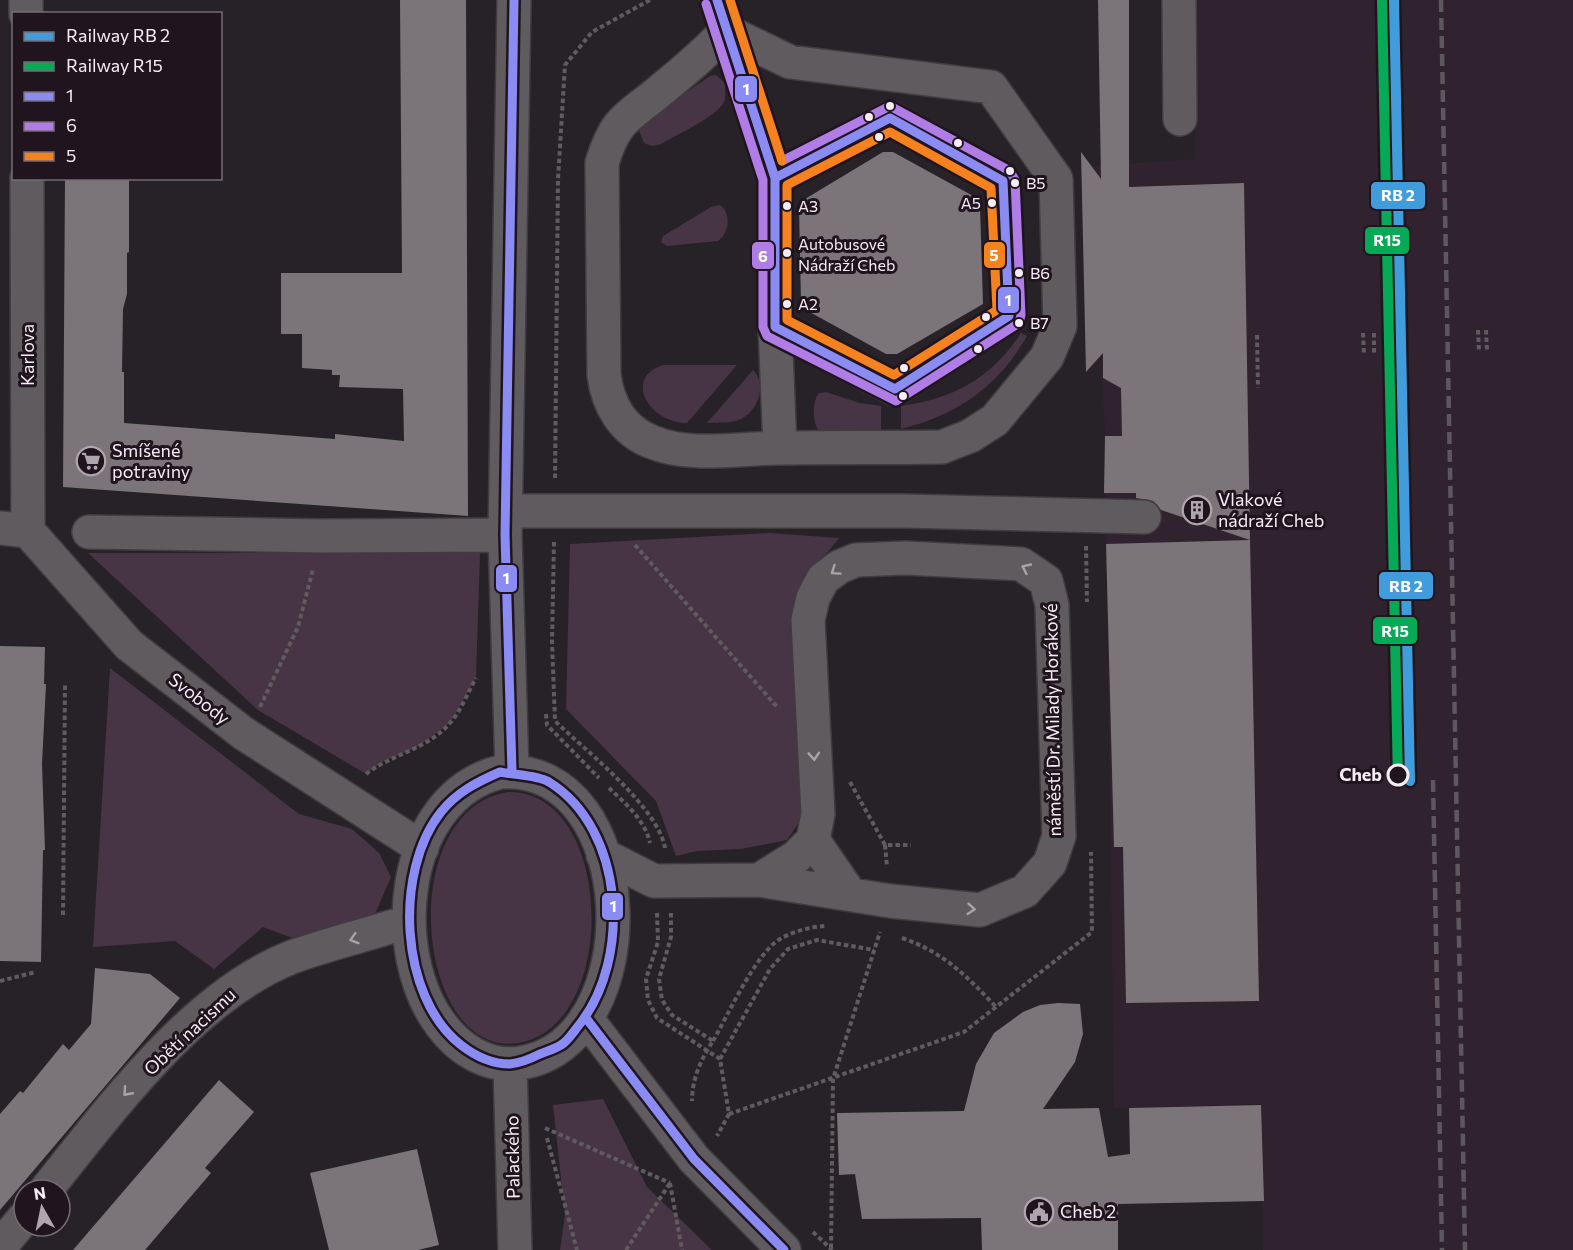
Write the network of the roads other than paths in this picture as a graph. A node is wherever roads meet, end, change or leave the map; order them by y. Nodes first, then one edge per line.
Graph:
1 (514, 0) edge
2 (1179, 0) edge
3 (721, 15) edge
4 (1180, 119) dead end
5 (775, 178) junction
6 (27, 180) edge
7 (775, 327) junction
8 (780, 448) junction
9 (1143, 517) dead end
10 (506, 523) junction
11 (14, 530) edge
12 (89, 532) dead end
13 (512, 771) junction
14 (813, 840) junction
15 (422, 848) junction
16 (603, 855) junction
17 (759, 880) junction
18 (654, 881) junction
19 (850, 894) junction
20 (613, 918) junction
21 (409, 921) junction
22 (586, 1018) junction
23 (510, 1064) junction
24 (56, 1178) edge
25 (12, 1233) edge
26 (0, 1248) edge
27 (515, 1250) edge
28 (784, 1250) edge

1 - 10 street
2 - 4 street
3 - 5 street
3 - 8 street
3 - 8 street
5 - 7 street
5 - 7 street
6 - 11 street, Karlova
7 - 8 street
9 - 10 street
10 - 12 street
10 - 13 street
11 - 15 street, Svobody
13 - 15 street
13 - 16 street
14 - 17 street
14 - 19 street
19 -> 14 street, náměstí Dr. Milady Horákové
15 - 21 street
16 - 18 street, náměstí Dr. Milady Horákové
16 - 20 street
17 - 18 street, náměstí Dr. Milady Horákové
17 - 19 street, náměstí Dr. Milady Horákové
18 - 20 street
20 - 22 street
21 - 23 street
21 -> 24 street, Obětí nacismu
22 - 23 street
22 - 28 street
23 - 27 street, Palackého
25 - 26 street

